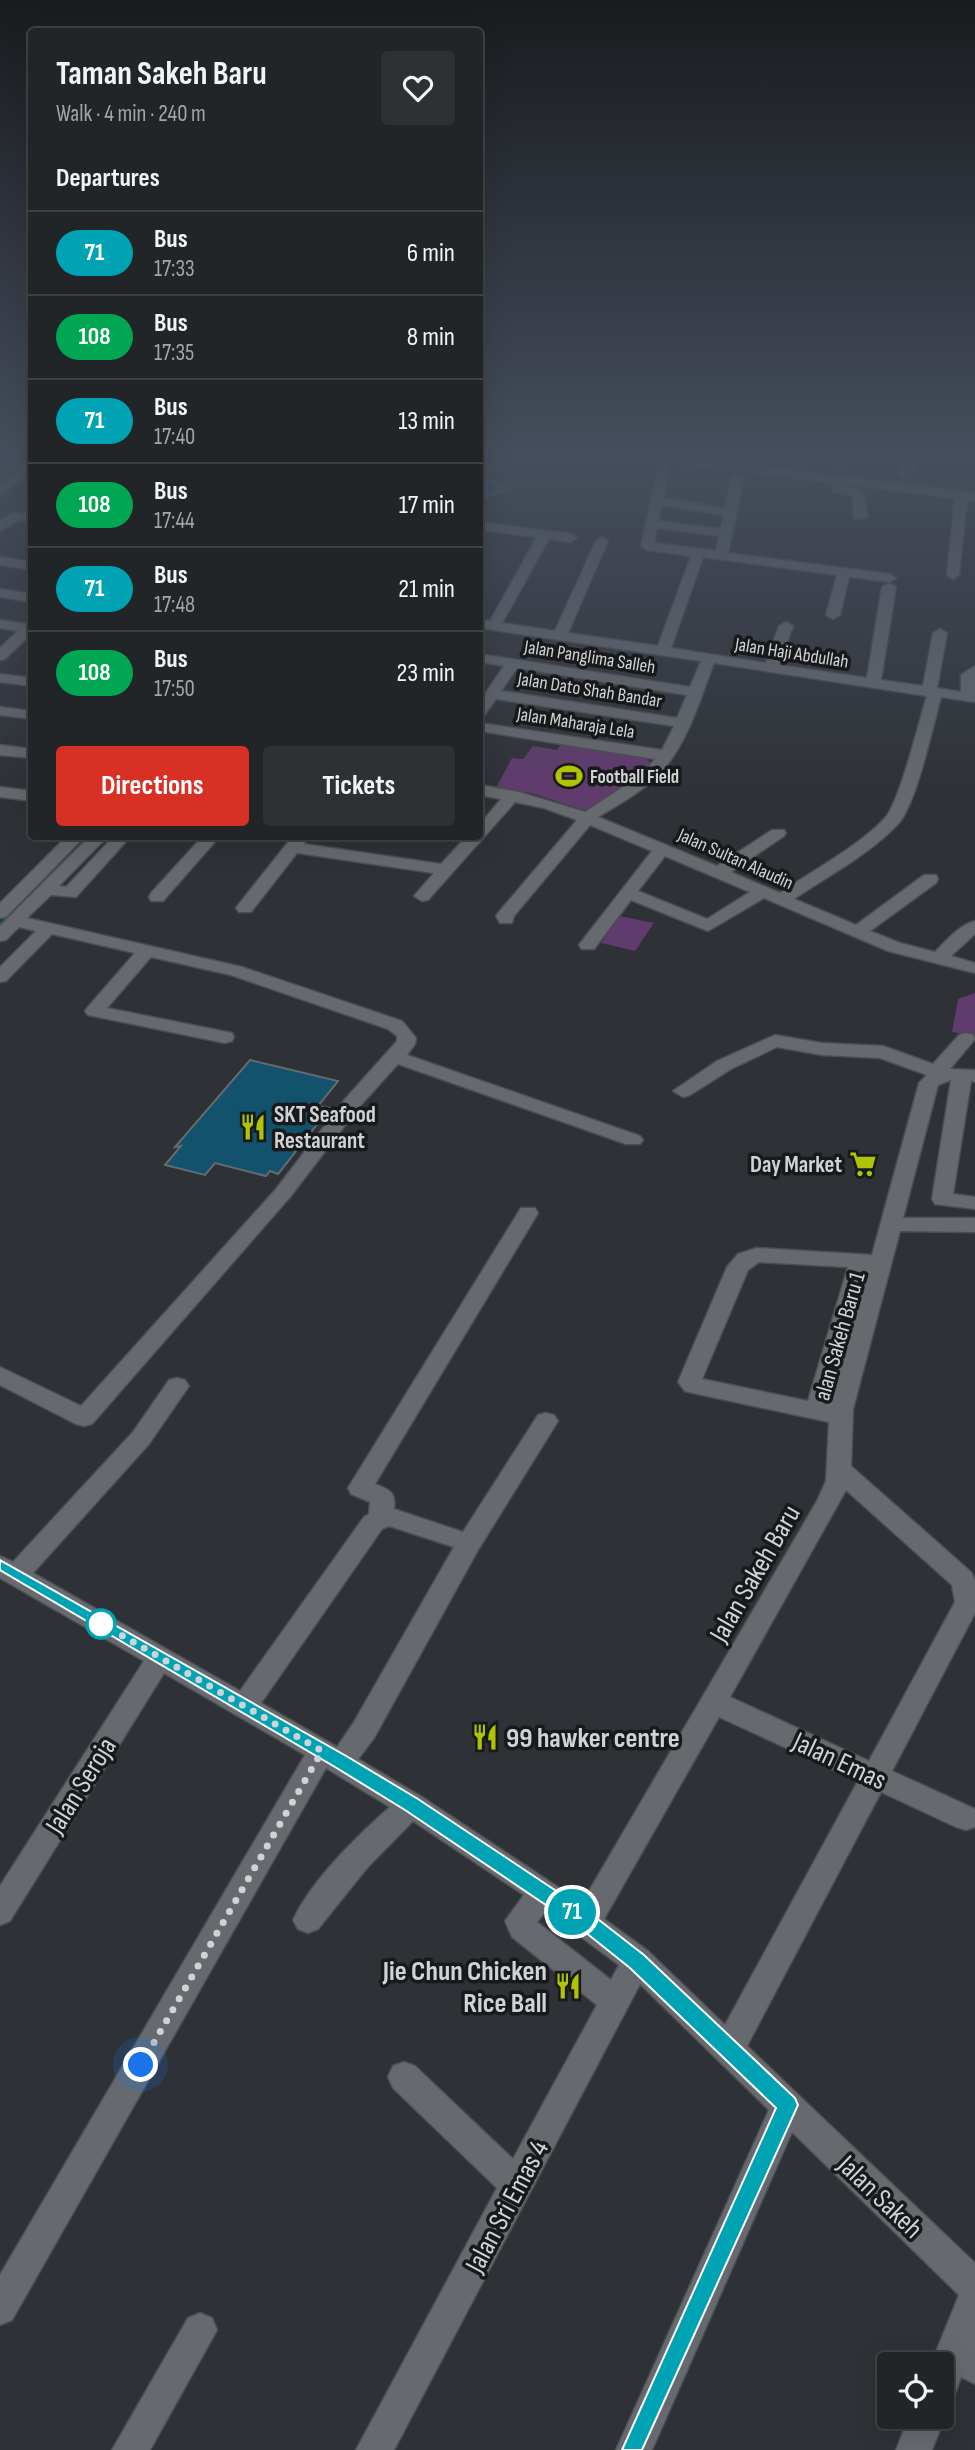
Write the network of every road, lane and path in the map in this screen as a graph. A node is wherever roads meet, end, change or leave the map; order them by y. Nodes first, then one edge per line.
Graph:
1 (521, 572) edge
2 (588, 572) edge
3 (692, 572) edge
4 (844, 572) edge
5 (846, 572) edge
6 (0, 593) edge
7 (28, 597) edge
8 (833, 615) dead end
9 (490, 623) edge
10 (0, 624) edge
11 (786, 626) dead end
12 (28, 627) edge
13 (28, 629) edge
14 (940, 633) dead end
15 (559, 637) junction
16 (663, 652) junction
17 (0, 656) edge
18 (483, 659) edge
19 (709, 659) junction
20 (513, 664) junction
21 (771, 668) junction
22 (975, 670) edge
23 (0, 678) edge
24 (28, 681) edge
25 (873, 684) junction
26 (695, 692) junction
27 (932, 692) junction
28 (492, 694) junction
29 (971, 698) edge
30 (483, 707) edge
31 (0, 710) edge
32 (28, 714) edge
33 (682, 723) junction
34 (483, 727) edge
35 (0, 750) edge
36 (28, 754) edge
37 (666, 755) junction
38 (483, 790) edge
39 (1, 793) edge
40 (513, 795) junction
41 (28, 796) edge
42 (587, 818) junction
43 (483, 829) edge
44 (778, 833) dead end
45 (74, 840) edge
46 (96, 840) edge
47 (119, 840) edge
48 (208, 840) edge
49 (473, 840) edge
50 (297, 842) edge
51 (662, 849) junction
52 (446, 870) junction
53 (718, 873) junction
54 (930, 879) dead end
55 (48, 889) junction
56 (762, 891) junction
57 (628, 893) junction
58 (422, 896) dead end
59 (157, 897) dead end
60 (780, 900) junction
61 (245, 908) dead end
62 (8, 917) edge
63 (506, 919) dead end
64 (975, 926) edge
65 (49, 928) junction
66 (857, 932) junction
67 (0, 936) edge
68 (588, 945) dead end
69 (148, 950) junction
70 (939, 959) junction
71 (975, 968) edge
72 (0, 977) edge
73 (225, 1037) dead end
74 (965, 1039) dead end
75 (394, 1057) junction
76 (954, 1074) edge
77 (683, 1091) dead end
78 (633, 1140) dead end
79 (975, 1203) edge
80 (528, 1213) dead end
81 (893, 1224) junction
82 (975, 1225) edge
83 (871, 1261) junction
84 (0, 1375) edge
85 (177, 1386) dead end
86 (829, 1414) junction
87 (546, 1422) dead end
88 (838, 1469) junction
89 (381, 1517) junction
90 (469, 1543) junction
91 (4, 1568) edge
92 (160, 1658) junction
93 (714, 1702) junction
94 (244, 1707) junction
95 (332, 1756) junction
96 (874, 1777) junction
97 (412, 1805) junction
98 (966, 1818) dead end
99 (543, 1893) junction
100 (0, 1912) edge
101 (308, 1920) dead end
102 (587, 1922) junction
103 (637, 1961) junction
104 (616, 2002) junction
105 (729, 2049) junction
106 (404, 2077) dead end
107 (788, 2105) junction
108 (517, 2185) junction
109 (975, 2287) edge
110 (975, 2297) edge
111 (0, 2308) edge
112 (200, 2330) dead end
113 (966, 2356) edge
114 (922, 2429) edge
115 (130, 2450) edge
116 (374, 2450) edge
117 (634, 2450) edge
118 (914, 2450) edge

1 - 9 street
2 - 15 street
3 - 16 street
4 - 8 street
5 - 25 street
6 - 7 street
9 - 15 street, Jalan Haji Abdullah
10 - 12 street
11 - 21 street
13 - 17 street
14 - 27 street
15 - 16 street, Jalan Haji Abdullah
16 - 19 street, Jalan Haji Abdullah
18 - 20 street, Jalan Panglima Salleh
19 - 21 street, Jalan Haji Abdullah
19 - 26 street
20 - 26 street, Jalan Panglima Salleh
20 - 28 street
21 - 25 street, Jalan Haji Abdullah
22 - 29 street
23 - 24 street
25 - 27 street, Jalan Haji Abdullah
26 - 33 street
27 - 29 street, Jalan Haji Abdullah
27 - 60 street
28 - 30 street
28 - 33 street, Jalan Dato Shah Bandar
31 - 32 street
33 - 37 street
34 - 37 street, Jalan Maharaja Lela
35 - 36 street
37 - 42 street
38 - 40 street, Jalan Sultan Alaudin
39 - 41 street
40 - 42 street, Jalan Sultan Alaudin
40 - 43 street
42 - 51 street, Jalan Sultan Alaudin
42 - 63 street
44 - 53 street
45 - 62 street
46 - 55 street
47 - 55 street
48 - 59 street
49 - 52 street
50 - 52 street
50 - 61 street
51 - 53 street, Jalan Sultan Alaudin
51 - 57 street
52 - 58 street
53 - 56 street, Jalan Sultan Alaudin
54 - 66 street
55 - 62 street
56 - 57 street
56 - 60 street, Jalan Sultan Alaudin
57 - 68 street
60 - 66 street, Jalan Sultan Alaudin
62 - 65 street
62 - 67 street
64 - 70 street
65 - 69 street
65 - 72 street
66 - 70 street, Jalan Sultan Alaudin
69 - 73 street
69 - 75 street
70 - 71 street, Jalan Sultan Alaudin
74 - 76 street, Jalan Sakeh Baru
75 - 78 street
75 - 84 street
76 - 77 street
76 - 79 street
76 - 81 street, Jalan Sakeh Baru
80 - 89 street
81 - 82 street
81 - 83 street, Jalan Sakeh Baru
83 - 86 street, Jalan Sakeh Baru
83 - 86 street
85 - 91 street
86 - 88 street, Jalan Sakeh Baru
87 - 90 street
88 - 93 street, Jalan Sakeh Baru
88 - 96 street
89 - 90 street
89 - 94 street
90 - 95 street
91 - 92 street, Jalan Sakeh
92 - 94 street, Jalan Sakeh
92 - 100 street, Jalan Seroja
93 - 96 street, Jalan Emas
93 - 102 street, Jalan Sakeh Baru
94 - 95 street, Jalan Sakeh
95 - 97 street, Jalan Sakeh
95 - 111 street
96 - 98 street, Jalan Emas
96 - 105 street
97 - 99 street, Jalan Sakeh
97 - 101 street
99 - 102 street, Jalan Sakeh
99 - 104 street
102 - 103 street, Jalan Sakeh
103 - 104 street, Jalan Sri Emas 4
103 - 105 street, Jalan Sakeh
104 - 108 street, Jalan Sri Emas 4
105 - 107 street, Jalan Sakeh
106 - 108 street
107 - 109 street, Jalan Sakeh
107 - 117 street
108 - 116 street, Jalan Sri Emas 4
110 - 113 street
112 - 115 street
114 - 118 street

